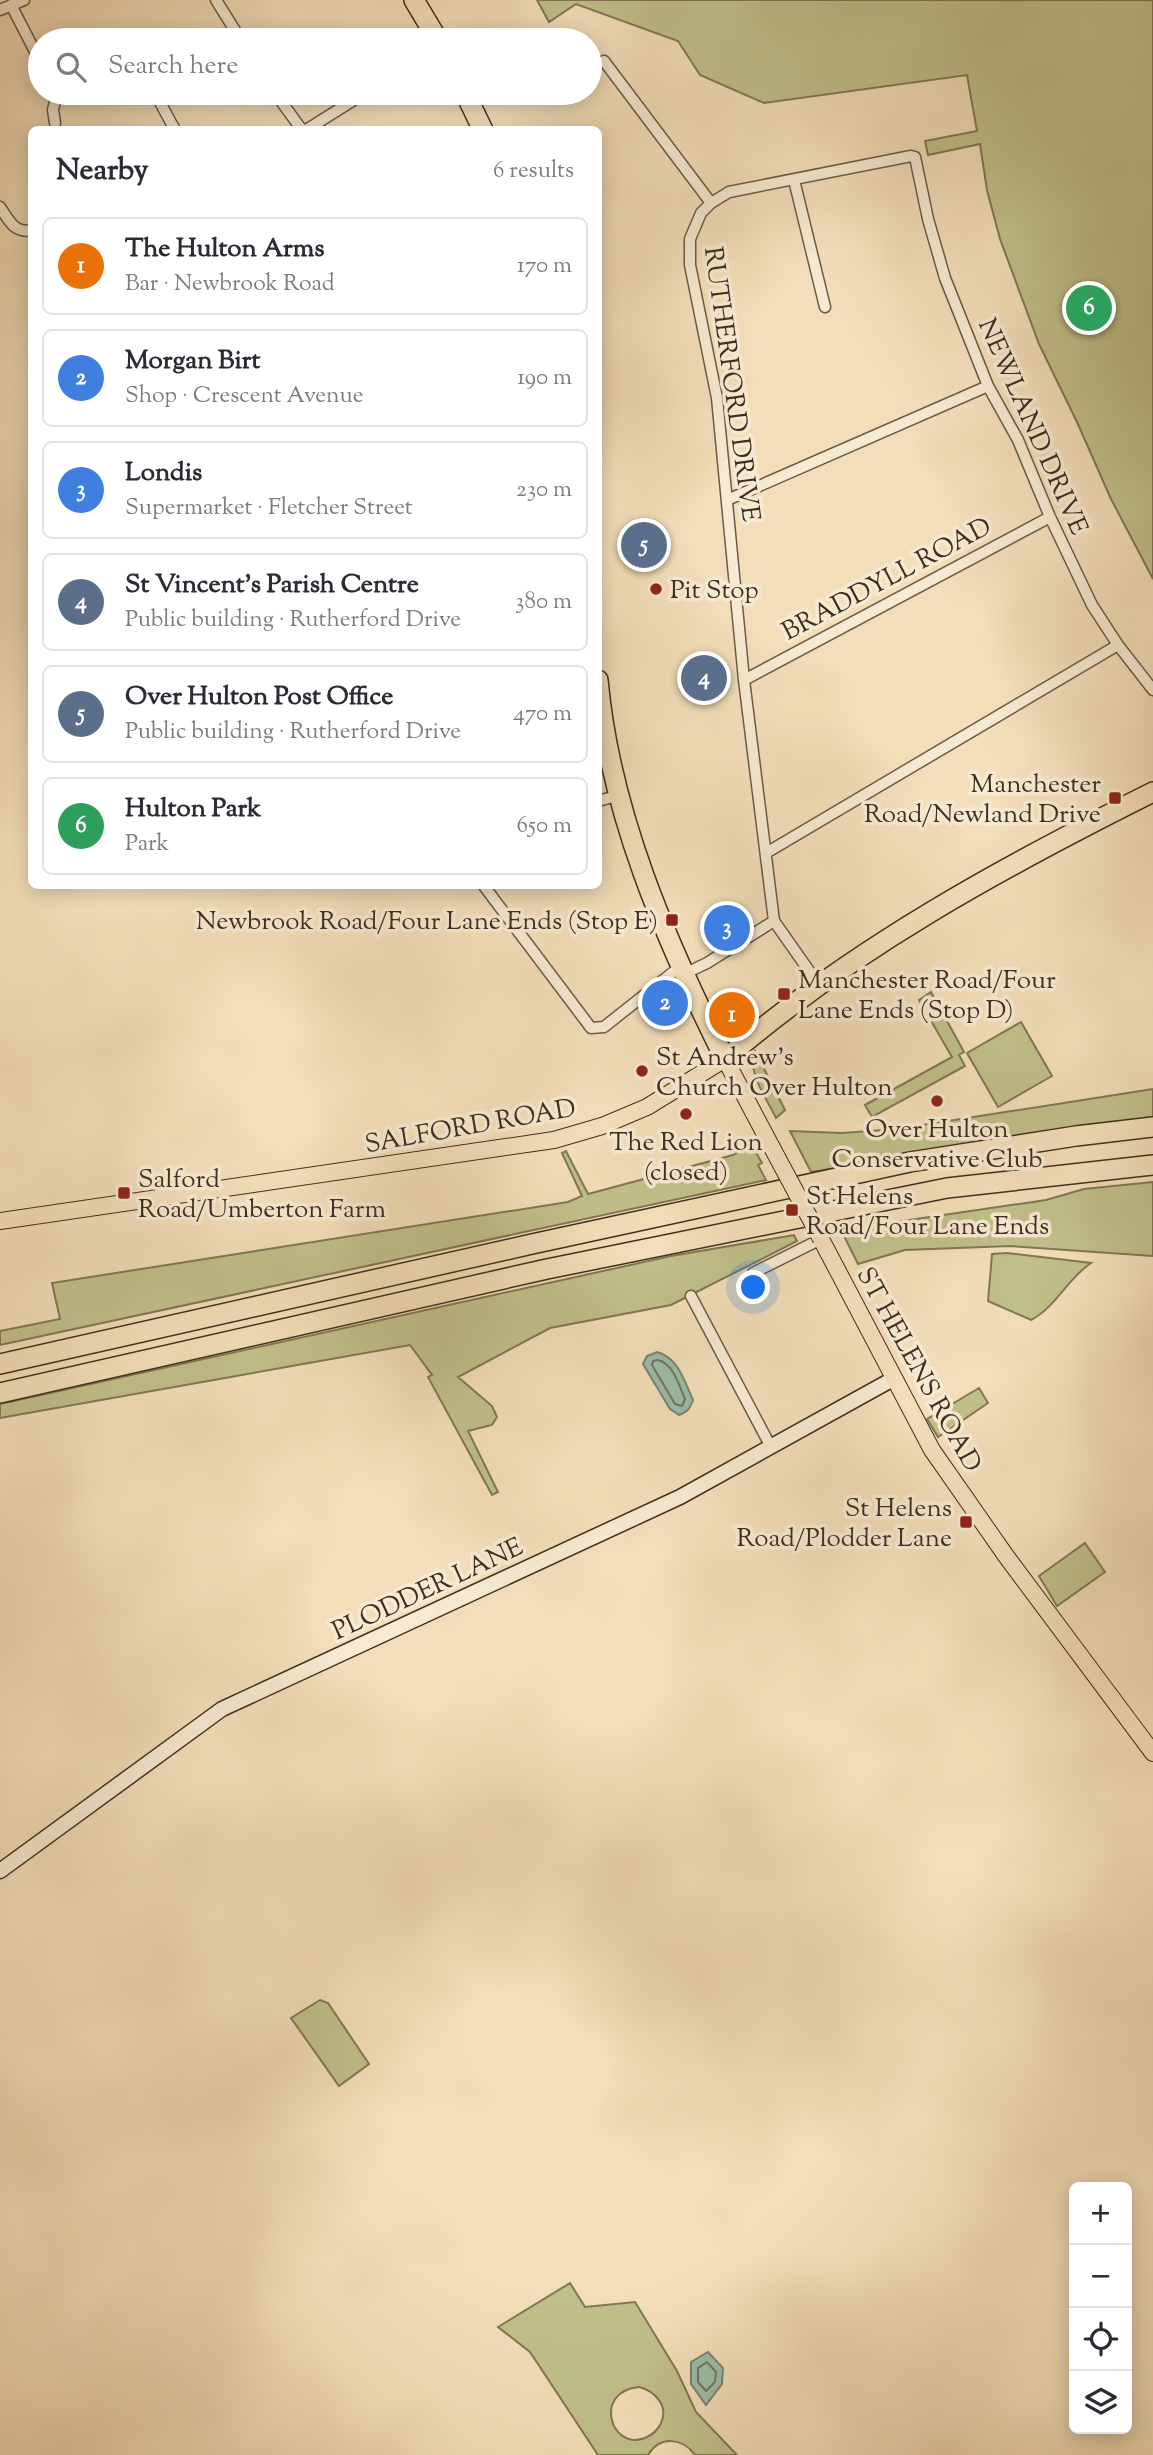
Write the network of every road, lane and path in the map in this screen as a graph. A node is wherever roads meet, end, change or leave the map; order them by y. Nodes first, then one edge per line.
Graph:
1 (24, 0) edge
2 (216, 0) edge
3 (414, 0) edge
4 (5, 8) edge
5 (234, 28) edge
6 (431, 28) edge
7 (28, 43) edge
8 (603, 61) dead end
9 (53, 105) edge
10 (161, 105) edge
11 (284, 105) edge
12 (345, 105) edge
13 (472, 105) edge
14 (55, 123) dead end
15 (173, 126) edge
16 (301, 126) edge
17 (311, 126) edge
18 (481, 126) edge
19 (794, 180) junction
20 (711, 203) junction
21 (0, 207) edge
22 (28, 230) edge
23 (824, 307) dead end
24 (988, 386) junction
25 (727, 500) junction
26 (1050, 517) junction
27 (1118, 645) junction
28 (744, 680) junction
29 (1153, 690) edge
30 (602, 710) edge
31 (1153, 792) edge
32 (620, 795) junction
33 (602, 800) edge
34 (766, 853) junction
35 (486, 889) edge
36 (774, 921) junction
37 (683, 970) junction
38 (818, 985) junction
39 (725, 1059) junction
40 (1153, 1127) edge
41 (1153, 1165) edge
42 (0, 1221) edge
43 (819, 1244) junction
44 (753, 1273) dead end
45 (691, 1296) dead end
46 (0, 1363) edge
47 (893, 1379) junction
48 (0, 1393) edge
49 (771, 1447) junction
50 (1153, 1753) edge
51 (0, 1871) edge

1 - 4 street
2 - 5 street
3 - 6 highway
4 - 7 street
8 - 20 street
9 - 14 street
10 - 15 street
11 - 16 street
12 - 17 street
13 - 18 highway
19 - 20 street
19 - 23 street
19 - 24 street, NEWLAND DRIVE
20 - 25 street, RUTHERFORD DRIVE
21 - 22 street
24 - 25 street
24 - 26 street, NEWLAND DRIVE
25 - 28 street, RUTHERFORD DRIVE
26 - 27 street, NEWLAND DRIVE
26 - 28 street, BRADDYLL ROAD
27 - 29 street, NEWLAND DRIVE
27 - 34 street
28 - 34 street, RUTHERFORD DRIVE
30 - 32 highway
31 - 38 highway
32 - 33 street
32 - 37 highway
34 - 36 street, RUTHERFORD DRIVE
35 - 37 street
36 - 37 street
36 - 38 street, RUTHERFORD DRIVE
37 - 39 highway
38 - 39 highway
39 - 42 main road, SALFORD ROAD
39 - 43 main road, ST HELENS ROAD, bridge
40 - 46 highway
41 - 48 highway
43 - 44 street
43 - 47 main road, ST HELENS ROAD
45 - 49 street
47 - 49 main road, PLODDER LANE
47 - 50 main road, ST HELENS ROAD
49 - 51 main road, PLODDER LANE

